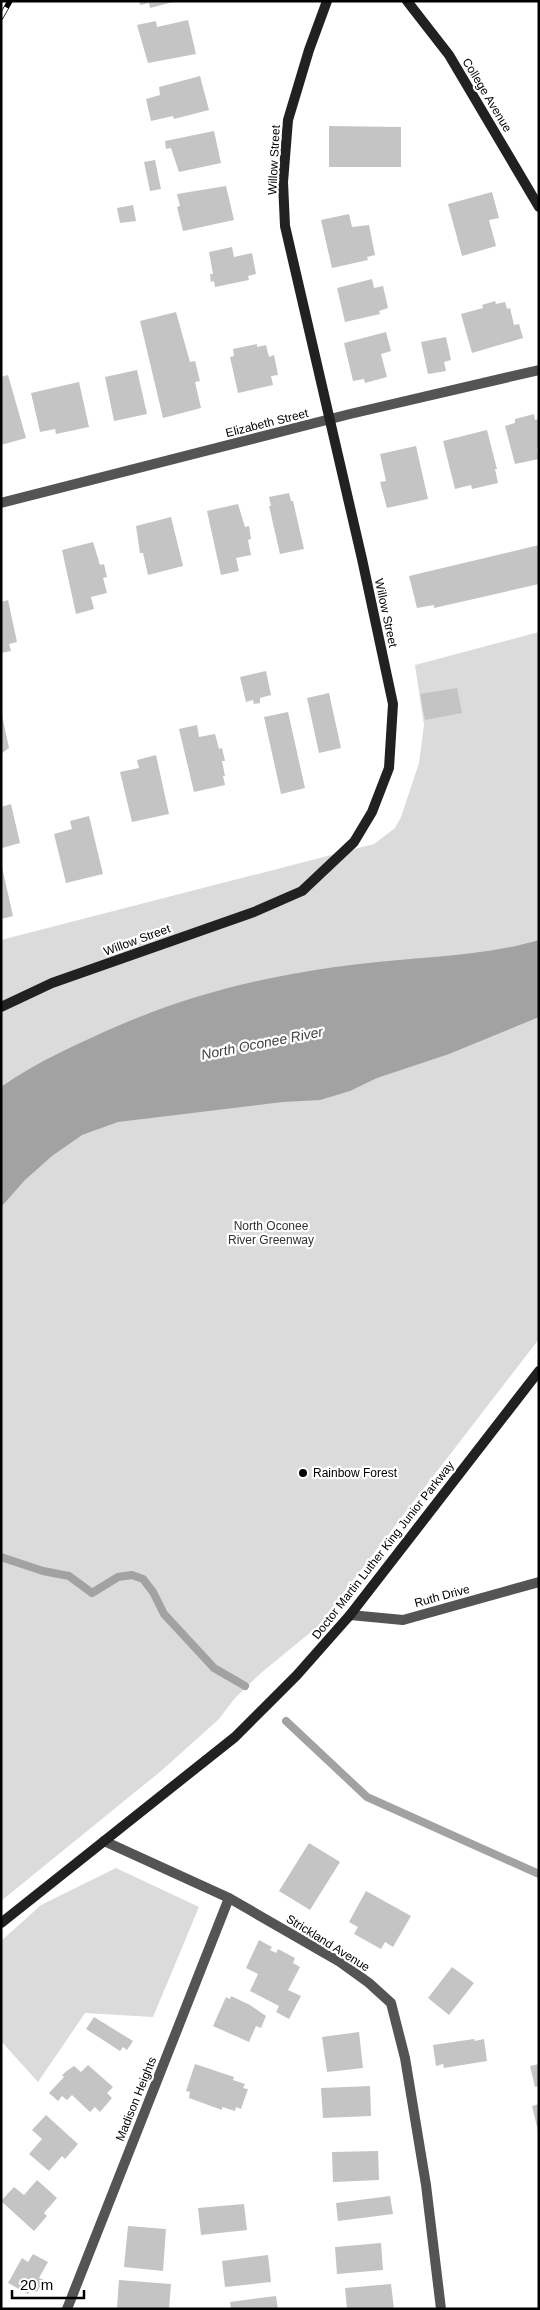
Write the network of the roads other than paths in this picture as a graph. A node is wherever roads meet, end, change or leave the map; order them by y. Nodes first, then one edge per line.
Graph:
1 (327, 1) edge
2 (406, 1) edge
3 (539, 207) edge
4 (539, 370) edge
5 (330, 420) junction
6 (1, 503) edge
7 (1, 1007) edge
8 (539, 1371) edge
9 (539, 1582) edge
10 (350, 1614) junction
11 (104, 1841) junction
12 (229, 1898) junction
13 (1, 1923) edge
14 (66, 2309) edge
15 (441, 2309) edge

1 - 5 street, Willow Street
2 - 3 street, College Avenue
4 - 5 street, Elizabeth Street
5 - 6 street, Elizabeth Street
5 - 7 street, Willow Street
8 - 10 street, Doctor Martin Luther King Junior Parkway
9 - 10 street, Ruth Drive
10 - 11 street, Doctor Martin Luther King Junior Parkway
11 - 12 street, Strickland Avenue
11 - 13 street, Doctor Martin Luther King Junior Parkway
12 - 14 street, Madison Heights
12 - 15 street, Strickland Avenue

